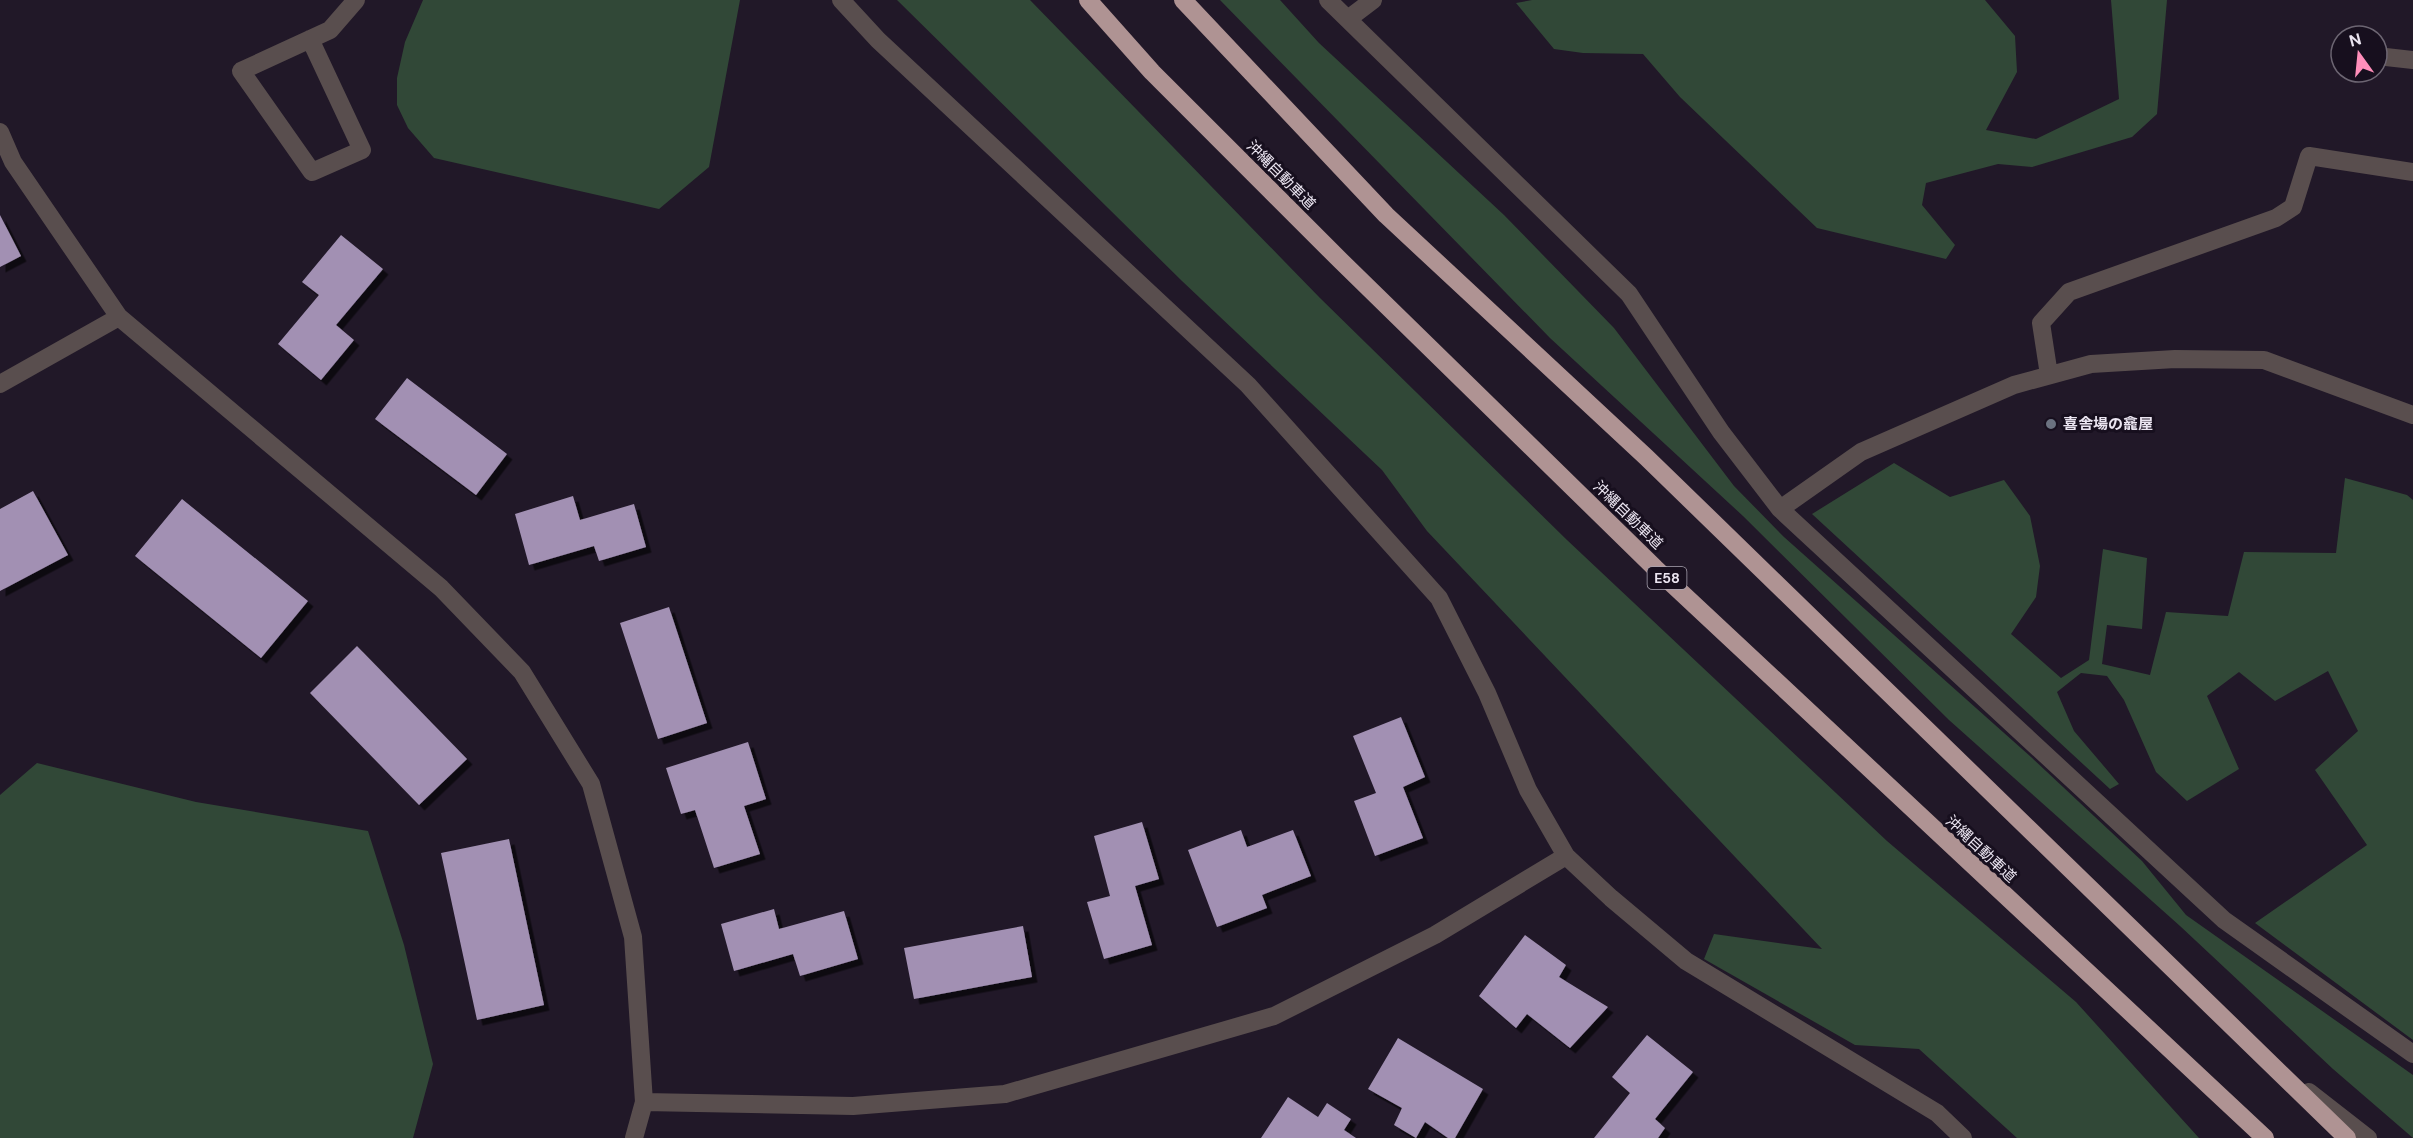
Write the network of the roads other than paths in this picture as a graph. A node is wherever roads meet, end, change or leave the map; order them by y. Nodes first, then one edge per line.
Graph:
1 (356, 0) edge
2 (841, 0) edge
3 (1088, 0) edge
4 (1184, 0) edge
5 (1328, 0) edge
6 (1372, 0) edge
7 (1348, 19) junction
8 (310, 39) junction
9 (2389, 57) edge
10 (2413, 60) edge
11 (0, 132) edge
12 (2413, 172) edge
13 (119, 317) junction
14 (2049, 375) junction
15 (0, 384) edge
16 (2413, 415) edge
17 (1780, 509) junction
18 (1566, 856) junction
19 (2413, 1054) edge
20 (2267, 1060) junction
21 (2219, 1093) junction
22 (644, 1101) junction
23 (634, 1138) edge
24 (1964, 1138) edge
25 (2257, 1138) edge
26 (2265, 1138) edge
27 (2347, 1138) edge
28 (2368, 1138) edge

1 - 8 street
2 - 18 street
3 - 21 highway, 沖縄自動車道 / E58
4 - 20 highway
5 - 7 street
6 - 7 street
7 - 17 street
8 - 8 street
9 - 10 street
11 - 13 street
12 - 14 street
13 - 15 street
13 - 22 street
14 - 16 street
14 - 17 street
17 - 19 street
18 - 22 street
18 - 24 street
20 - 27 highway
20 - 28 street
21 - 25 street
21 - 26 highway, 沖縄自動車道 / E58
22 - 23 street

